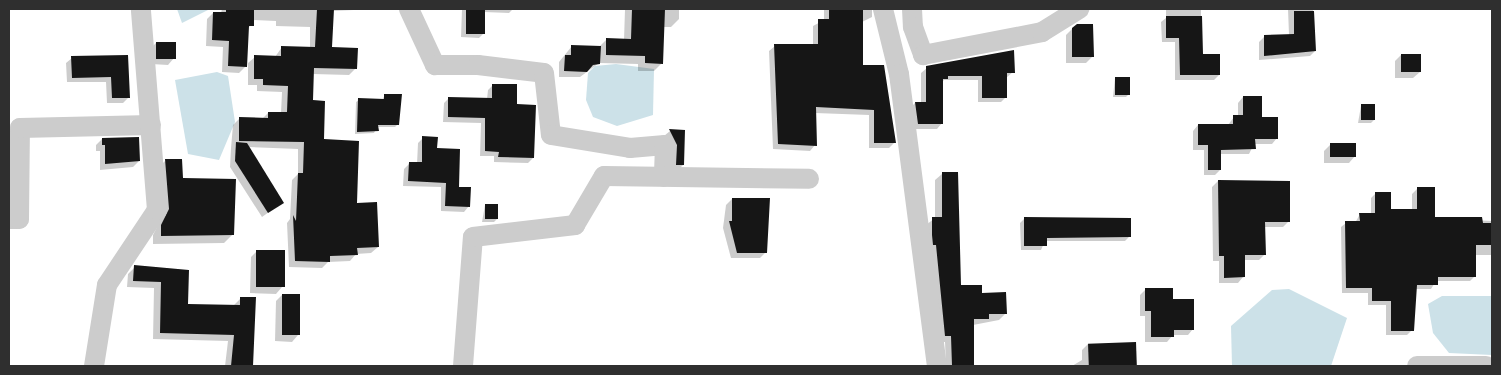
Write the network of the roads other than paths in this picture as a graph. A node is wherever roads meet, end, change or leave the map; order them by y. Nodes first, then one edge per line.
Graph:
1 (141, 9) edge
2 (409, 9) edge
3 (883, 9) edge
4 (912, 9) edge
5 (1079, 9) edge
6 (150, 125) junction
7 (664, 177) junction
8 (809, 179) dead end
9 (9, 219) edge
10 (94, 366) edge
11 (463, 366) edge
12 (937, 366) edge
13 (1417, 366) edge
14 (1486, 366) edge

1 - 6 street
2 - 7 street
3 - 12 street
4 - 5 street
6 - 9 street
6 - 10 street
7 - 8 street
7 - 11 street
13 - 14 street

